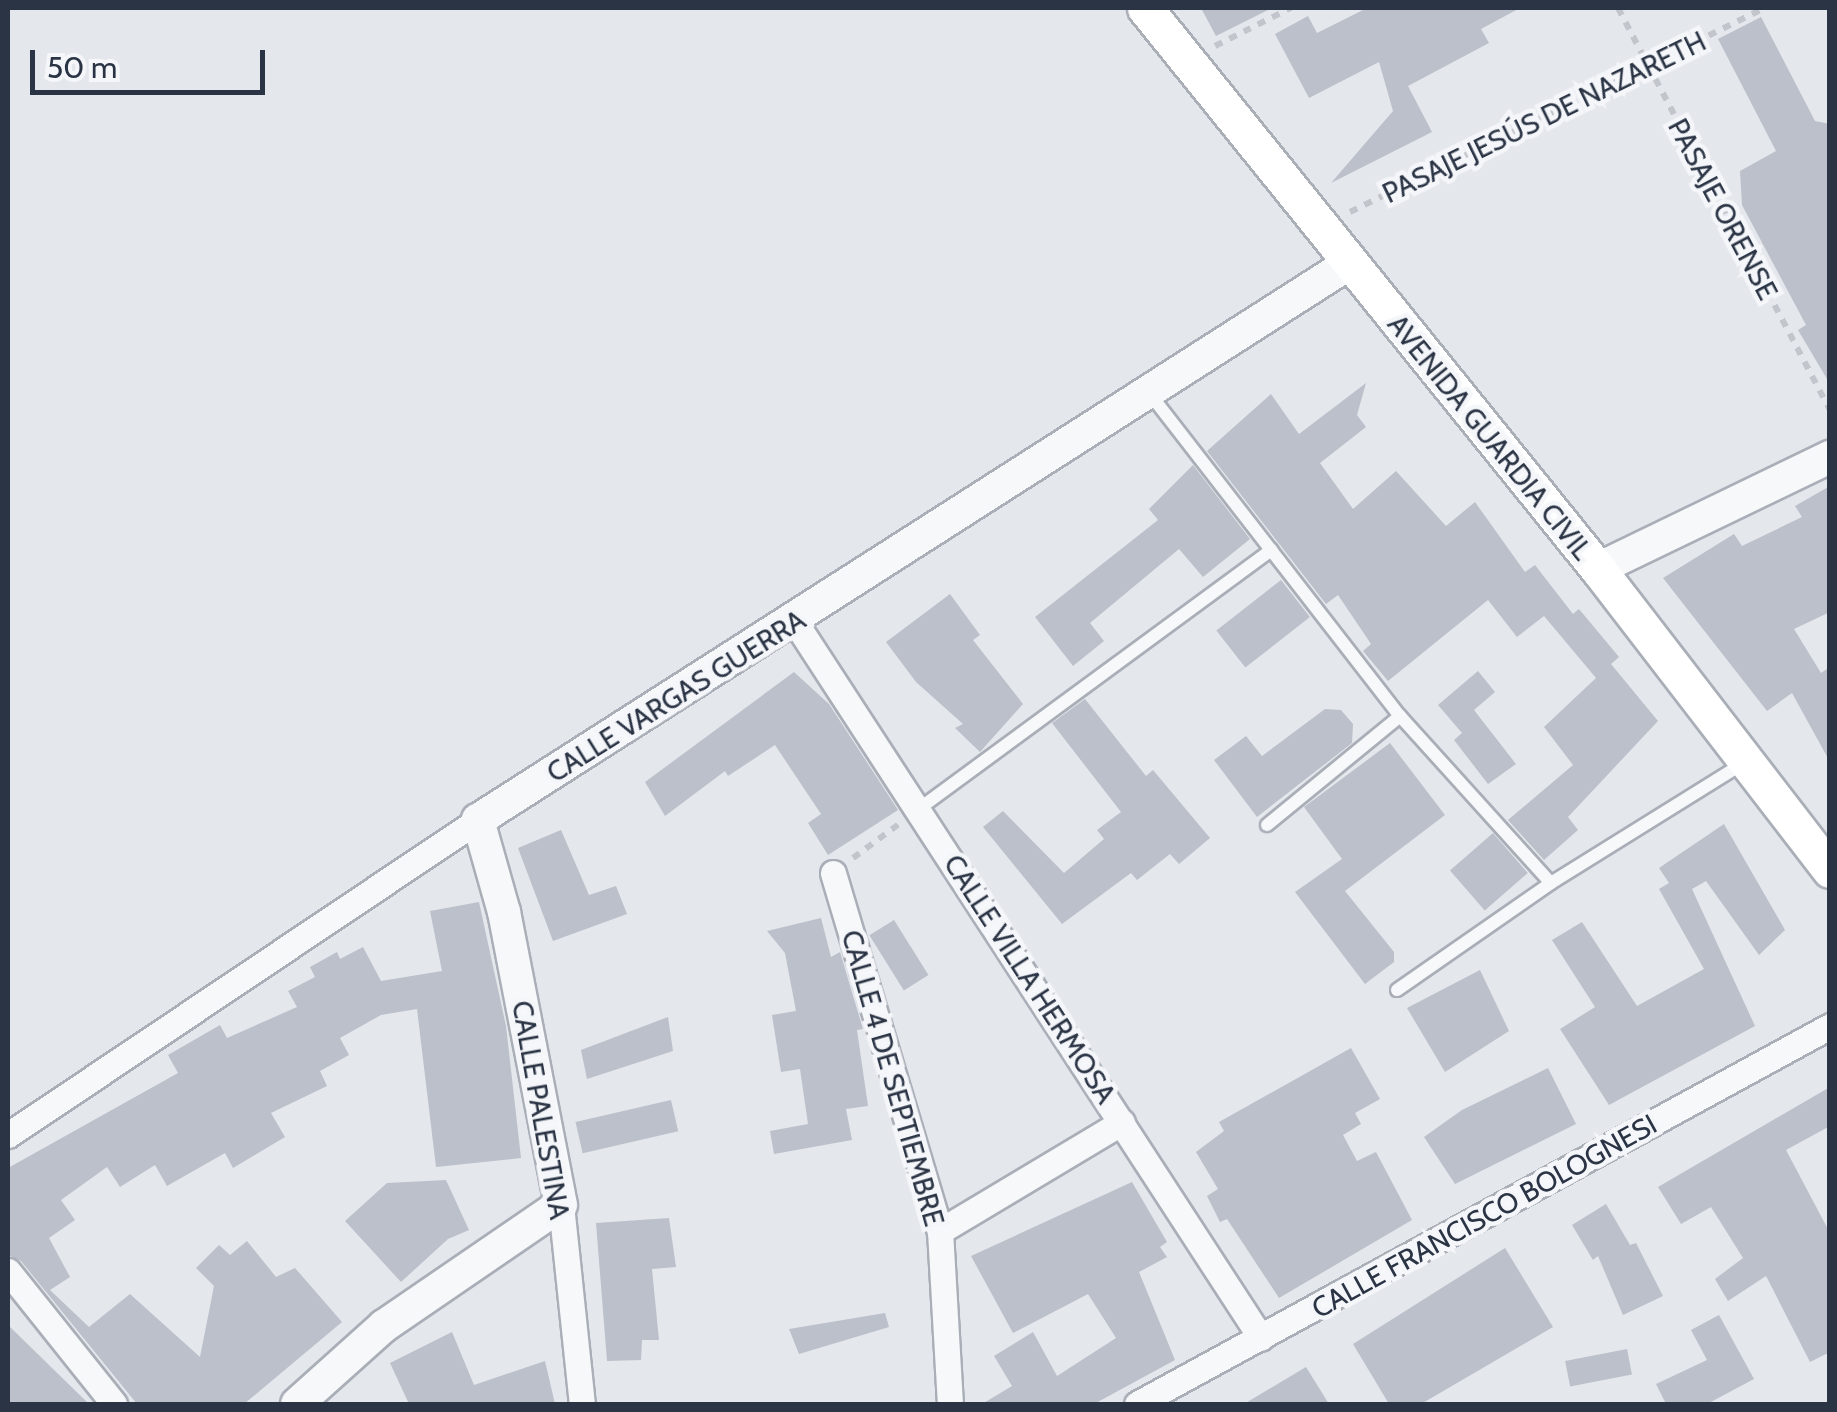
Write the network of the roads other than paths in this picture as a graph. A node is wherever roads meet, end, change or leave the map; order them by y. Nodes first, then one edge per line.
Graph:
1 (1144, 8) edge
2 (1348, 264) junction
3 (1149, 392) junction
4 (1830, 457) edge
5 (1271, 550) junction
6 (1598, 569) junction
7 (794, 622) junction
8 (1400, 716) junction
9 (1744, 763) junction
10 (920, 808) junction
11 (478, 820) junction
12 (1266, 825) dead end
13 (1824, 854) edge
14 (833, 873) road end
15 (1551, 883) junction
16 (1397, 990) dead end
17 (1830, 1026) edge
18 (1122, 1122) junction
19 (8, 1136) edge
20 (561, 1204) junction
21 (940, 1231) junction
22 (8, 1271) edge
23 (1261, 1338) junction
24 (114, 1404) edge
25 (297, 1404) edge
26 (582, 1404) edge
27 (950, 1404) edge
28 (1137, 1404) edge

1 - 2 main road, AVENIDA GUARDIA CIVIL
2 - 3 street, CALLE VARGAS GUERRA
2 - 6 main road, AVENIDA GUARDIA CIVIL
3 - 5 lane
3 - 7 street, CALLE VARGAS GUERRA
4 - 6 street
5 - 8 lane
5 - 10 lane
6 - 9 main road, AVENIDA GUARDIA CIVIL
7 - 10 street, CALLE VILLA HERMOSA
7 - 11 street, CALLE VARGAS GUERRA
8 - 12 lane
8 - 15 lane
9 - 13 main road, AVENIDA GUARDIA CIVIL
9 - 15 lane
10 - 18 street, CALLE VILLA HERMOSA
11 - 19 street, CALLE VARGAS GUERRA
11 - 20 street, CALLE PALESTINA
14 - 21 street, CALLE 4 DE SEPTIEMBRE
15 - 16 lane
17 - 23 street, CALLE FRANCISCO BOLOGNESI
18 - 21 street
18 - 23 street, CALLE VILLA HERMOSA
20 - 25 street
20 - 26 street, CALLE PALESTINA
21 - 27 street, CALLE 4 DE SEPTIEMBRE
22 - 24 street
23 - 28 street, CALLE FRANCISCO BOLOGNESI

